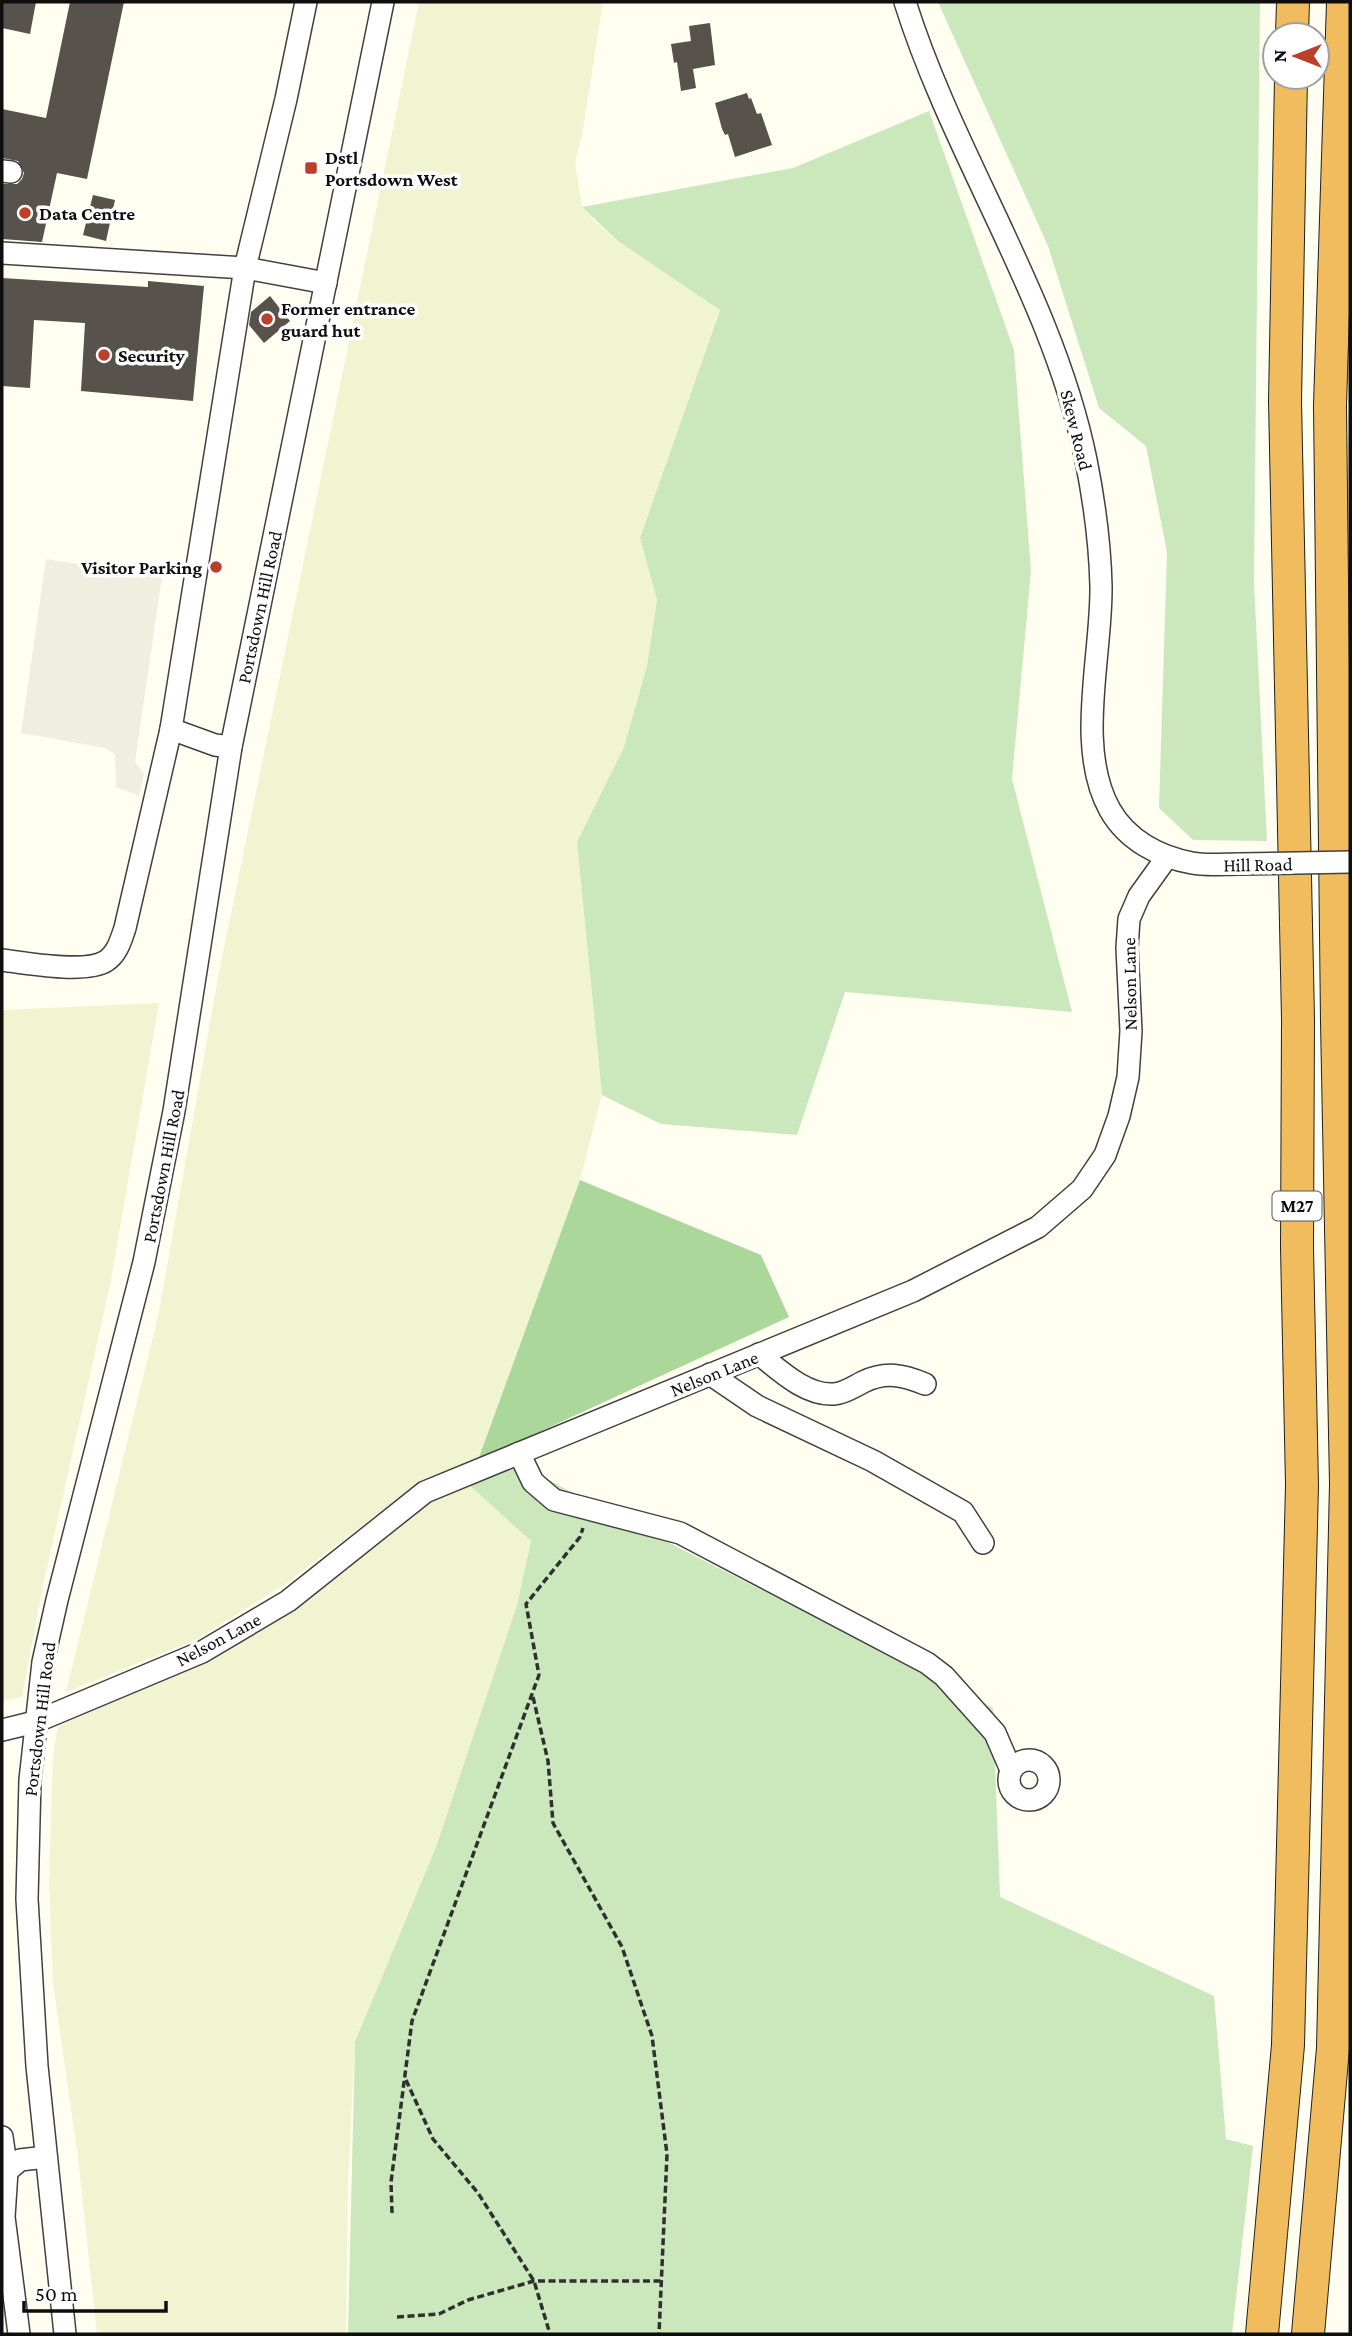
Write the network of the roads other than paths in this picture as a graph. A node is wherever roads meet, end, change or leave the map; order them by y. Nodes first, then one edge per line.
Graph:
1 (306, 2) edge
2 (383, 2) edge
3 (905, 2) edge
4 (1293, 2) edge
5 (1343, 2) edge
6 (1292, 21) edge
7 (1291, 91) edge
8 (2, 253) edge
9 (245, 268) junction
10 (326, 283) junction
11 (171, 729) junction
12 (231, 747) junction
13 (1167, 857) junction
14 (1350, 862) edge
15 (2, 960) edge
16 (759, 1354) junction
17 (710, 1374) junction
18 (925, 1384) dead end
19 (519, 1453) junction
20 (984, 1543) dead end
21 (35, 1722) junction
22 (2, 1730) edge
23 (1012, 1770) dead end
24 (2, 2137) edge
25 (46, 2157) junction
26 (6, 2171) junction
27 (19, 2334) edge
28 (65, 2334) edge
29 (1262, 2334) edge
30 (1308, 2334) edge

1 - 9 street
2 - 10 street, Portsdown Hill Road
3 - 13 street, Skew Road
4 - 6 highway
5 - 30 highway, M27
7 - 29 highway, M27
8 - 9 street
9 - 10 street
9 - 11 street
10 - 12 street, Portsdown Hill Road
11 - 12 street
11 - 15 street
12 - 21 street, Portsdown Hill Road
13 - 14 street, Hill Road, bridge
13 - 16 street, Nelson Lane
16 - 17 street, Nelson Lane
16 - 18 street
17 - 19 street, Nelson Lane
17 - 20 street
19 - 21 street, Nelson Lane
19 - 23 street
21 - 22 street, Nelson Lane
21 - 25 street, Portsdown Hill Road
24 - 26 street
25 - 26 street
25 - 28 street, Portsdown Hill Road
26 - 27 street

